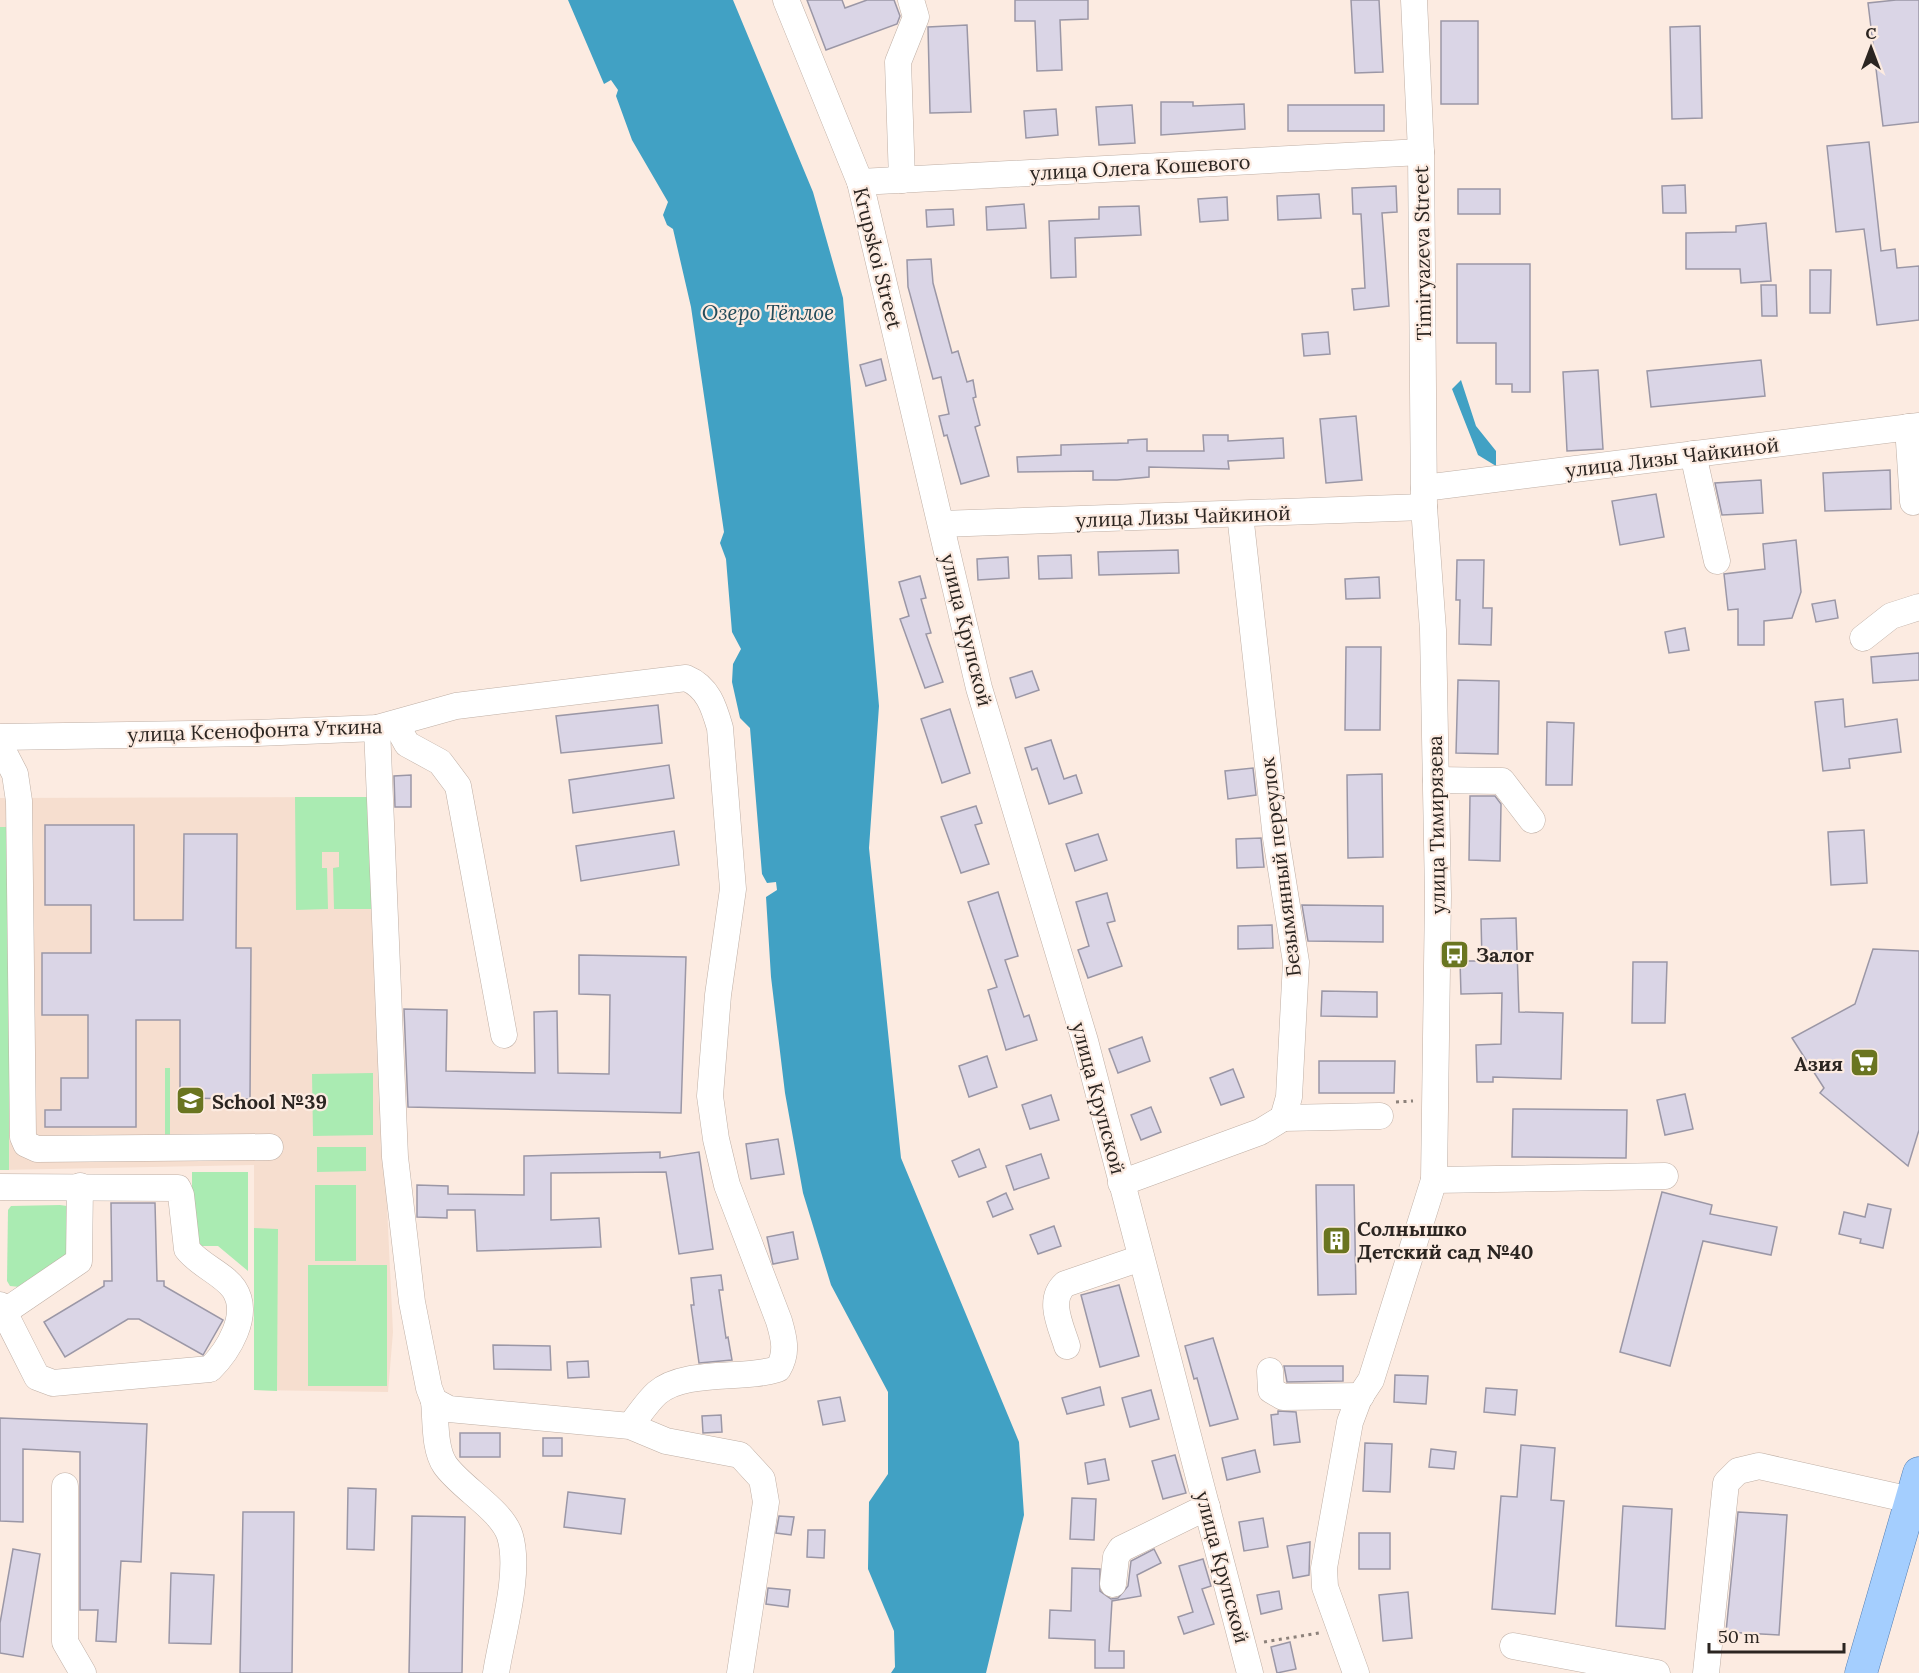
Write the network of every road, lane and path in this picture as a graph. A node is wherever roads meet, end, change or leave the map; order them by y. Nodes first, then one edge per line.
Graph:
1 (786, 0) edge
2 (911, 0) edge
3 (1414, 0) edge
4 (1421, 152) junction
5 (902, 180) junction
6 (860, 182) junction
7 (1913, 427) edge
8 (1693, 454) junction
9 (1424, 497) junction
10 (1913, 502) dead end
11 (1240, 514) junction
12 (941, 524) junction
13 (1717, 561) dead end
14 (1919, 607) edge
15 (1863, 638) dead end
16 (386, 726) junction
17 (0, 737) edge
18 (0, 745) edge
19 (1436, 780) junction
20 (1532, 820) dead end
21 (504, 1035) dead end
22 (1435, 1100) junction
23 (1380, 1116) joint
24 (1283, 1118) junction
25 (270, 1147) dead end
26 (1665, 1176) dead end
27 (1434, 1180) junction
28 (1121, 1183) junction
29 (80, 1186) junction
30 (0, 1187) edge
31 (1141, 1258) junction
32 (2, 1308) edge
33 (1066, 1346) dead end
34 (1270, 1371) dead end
35 (1361, 1396) junction
36 (434, 1401) junction
37 (630, 1426) junction
38 (65, 1486) dead end
39 (1915, 1486) edge
40 (1207, 1507) junction
41 (1113, 1584) dead end
42 (1340, 1630) junction
43 (1244, 1646) junction
44 (1513, 1646) dead end
45 (83, 1673) edge
46 (496, 1673) edge
47 (740, 1673) edge
48 (1250, 1673) edge
49 (1356, 1673) edge
50 (1657, 1673) edge
51 (1706, 1673) edge
52 (1861, 1673) edge

1 - 6 street, Krupskoi Street
2 - 5 street
3 - 4 street, Timiryazeva Street
4 - 5 street, улица Олега Кошевого
4 - 9 street, Timiryazeva Street
5 - 6 street, улица Олега Кошевого
6 - 12 street, Krupskoi Street
7 - 8 street, улица Лизы Чайкиной
7 - 10 street
8 - 9 street, улица Лизы Чайкиной
8 - 13 street
9 - 11 street, улица Лизы Чайкиной
9 - 19 street, улица Тимирязева
11 - 12 street, улица Лизы Чайкиной
11 - 24 street, Безымянный переулок
12 - 28 street, улица Крупской
14 - 15 street
16 - 17 street, улица Ксенофонта Уткина
16 - 21 street
16 - 36 street
16 - 37 street, улица Ксенофонта Уткина
18 - 25 street
19 - 20 street
19 - 22 street, улица Тимирязева
22 - 23 path
22 - 27 street, улица Тимирязева
23 - 24 street
24 - 28 street
26 - 27 street
27 - 35 street, улица Тимирязева
28 - 31 street, улица Крупской
29 - 30 street
29 - 32 street
29 - 32 street
31 - 33 street
31 - 40 street, улица Крупской
34 - 35 street
35 - 42 street, улица Тимирязева
36 - 37 street
36 - 46 street
37 - 47 street
38 - 45 street
39 - 51 street
39 - 52 main road
40 - 41 street
40 - 43 street, улица Крупской
42 - 43 path
42 - 49 street, улица Тимирязева
43 - 48 street, улица Крупской
44 - 50 street

